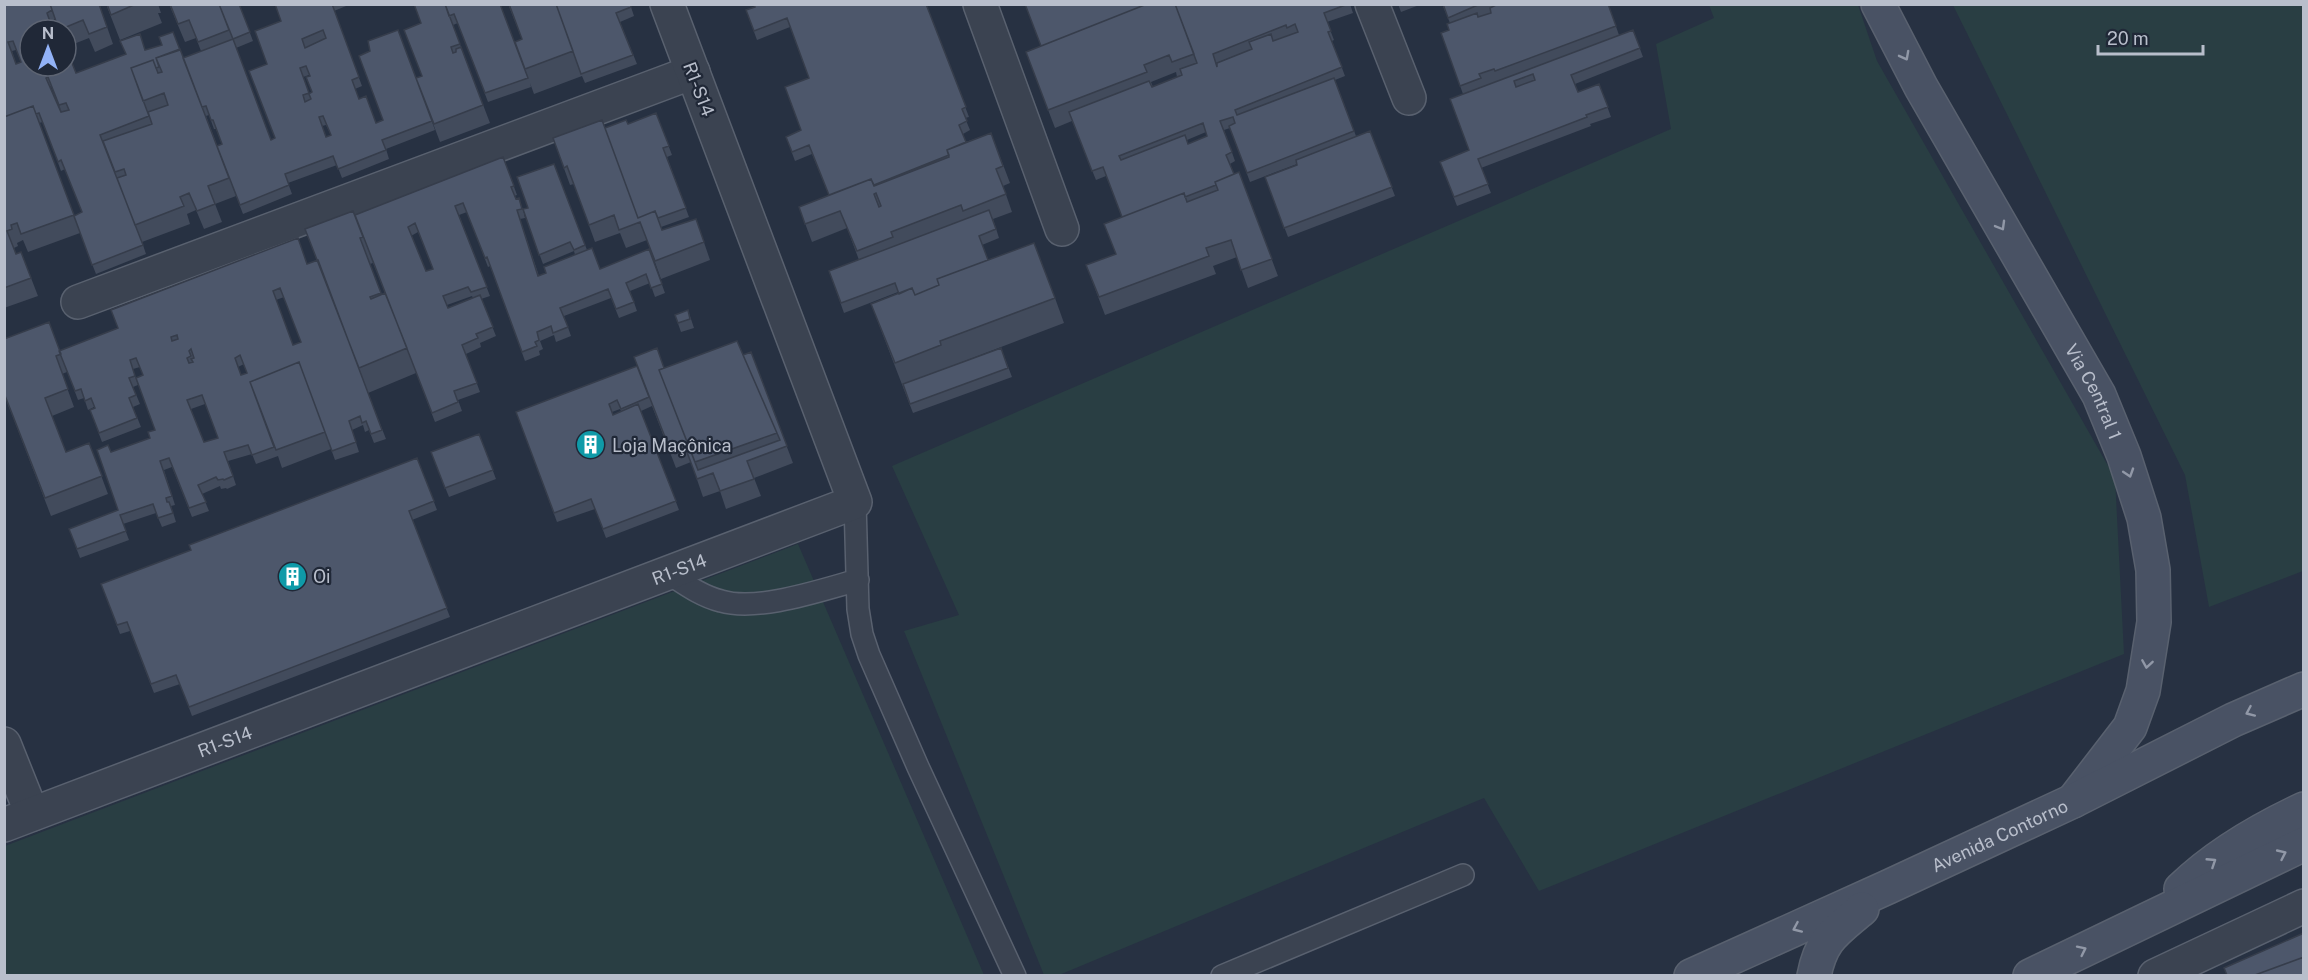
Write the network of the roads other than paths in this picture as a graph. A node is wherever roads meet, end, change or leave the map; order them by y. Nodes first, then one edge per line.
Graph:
1 (667, 4) edge
2 (980, 4) edge
3 (1372, 4) edge
4 (1878, 4) edge
5 (693, 72) junction
6 (1409, 99) dead end
7 (1062, 229) dead end
8 (78, 302) dead end
9 (855, 502) junction
10 (668, 573) junction
11 (858, 580) junction
12 (2304, 689) edge
13 (4, 744) edge
14 (2073, 801) junction
15 (2304, 809) edge
16 (18, 819) edge
17 (2304, 844) edge
18 (1463, 875) dead end
19 (1888, 887) junction
20 (2304, 906) edge
21 (2153, 915) junction
22 (2200, 966) edge
23 (1015, 975) edge
24 (1222, 975) edge
25 (1691, 975) edge
26 (1814, 975) edge
27 (2030, 975) edge
28 (2155, 975) edge

1 - 5 street, R1-S14
2 - 7 street
3 - 6 street
4 -> 14 main road, Via Central 1
5 - 8 street
5 - 9 street, R1-S14
9 - 10 street, R1-S14
9 - 11 lane
10 - 11 lane
10 - 16 street, R1-S14
11 - 23 lane
12 -> 14 main road, Avenida Contorno
13 - 16 street
14 - 19 main road, Avenida Contorno
21 -> 15 main road
21 -> 17 main road
18 - 24 lane
19 -> 25 main road, Avenida Contorno
19 - 26 main road
20 - 22 street
27 -> 21 main road
22 - 28 street

